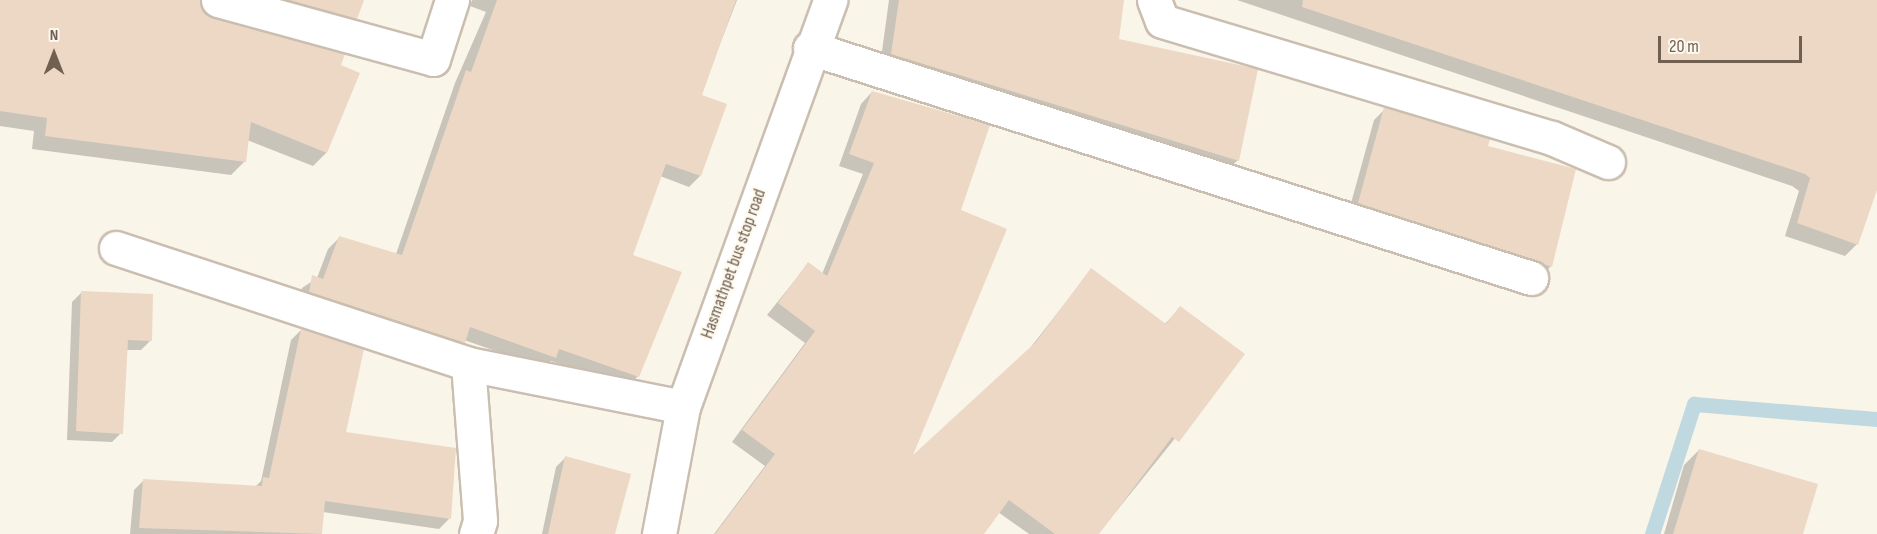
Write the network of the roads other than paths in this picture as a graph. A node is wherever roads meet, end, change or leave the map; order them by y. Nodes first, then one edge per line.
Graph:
1 (218, 0) edge
2 (452, 0) edge
3 (830, 0) edge
4 (1154, 0) edge
5 (810, 48) junction
6 (1608, 162) dead end
7 (116, 248) dead end
8 (1531, 278) dead end
9 (468, 364) junction
10 (683, 406) junction
11 (476, 534) edge
12 (658, 534) edge

1 - 2 street
3 - 5 street, Hasmathpet bus stop road
4 - 6 street
5 - 8 street
5 - 10 street, Hasmathpet bus stop road
7 - 9 street
9 - 10 street
9 - 11 street
10 - 12 street, Hasmathpet bus stop road

